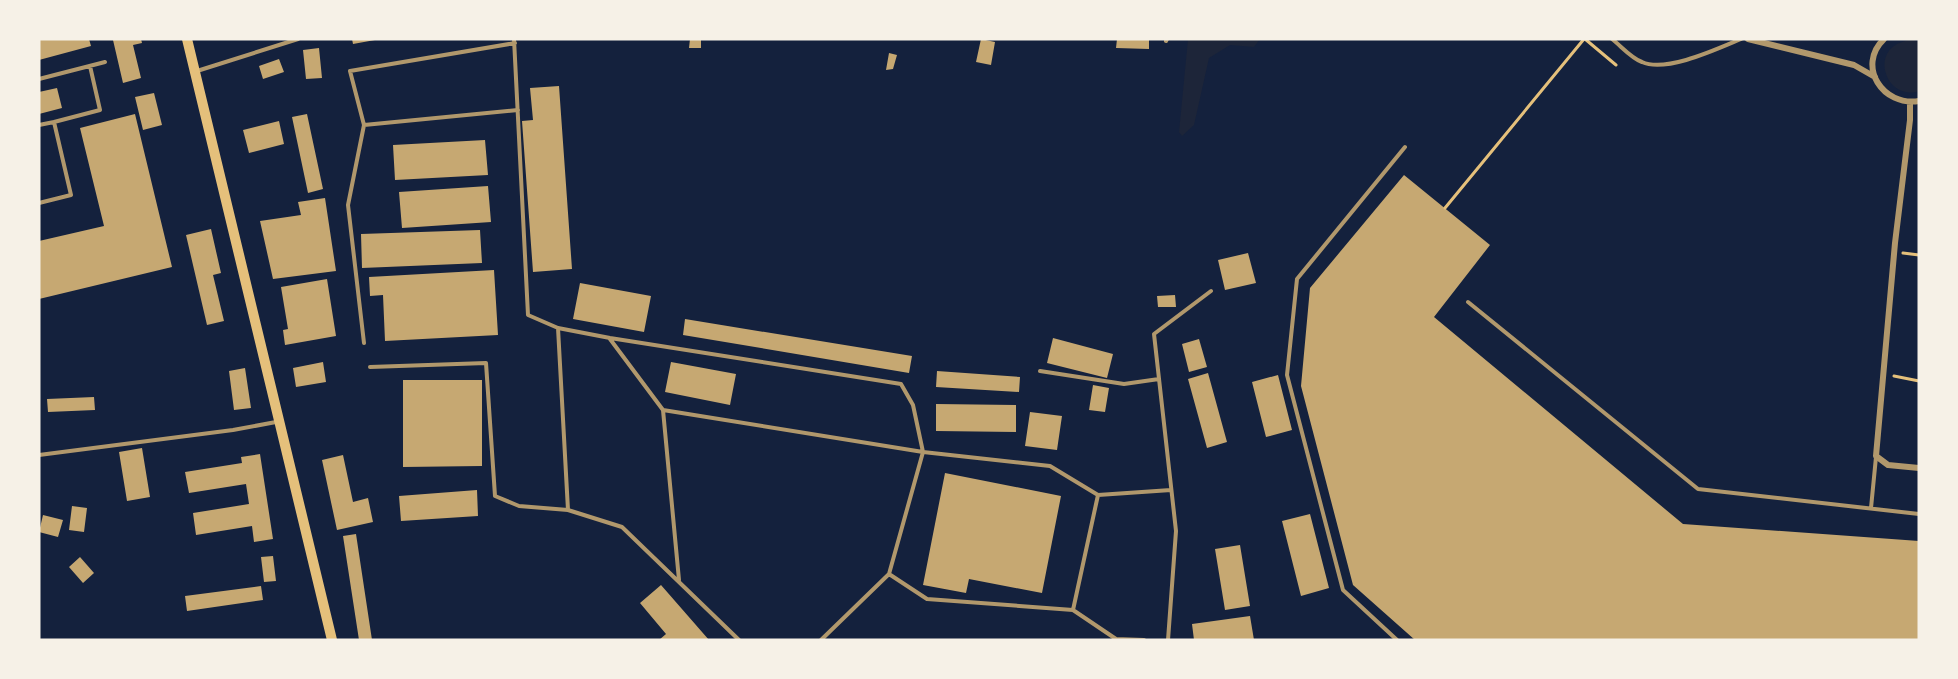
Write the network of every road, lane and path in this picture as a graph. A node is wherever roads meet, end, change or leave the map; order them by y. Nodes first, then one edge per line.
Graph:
1 (187, 39) edge
2 (298, 39) edge
3 (1585, 39) edge
4 (1612, 39) edge
5 (1741, 39) edge
6 (1748, 39) edge
7 (1884, 39) edge
8 (514, 41) edge
9 (105, 62) dead end
10 (90, 66) junction
11 (1616, 66) dead end
12 (196, 71) junction
13 (1875, 77) junction
14 (39, 79) edge
15 (1919, 100) edge
16 (1910, 102) junction
17 (518, 110) junction
18 (54, 122) junction
19 (39, 125) edge
20 (364, 125) junction
21 (1404, 147) dead end
22 (39, 203) edge
23 (1445, 208) dead end
24 (1211, 291) dead end
25 (1468, 302) dead end
26 (558, 328) junction
27 (610, 338) junction
28 (364, 343) dead end
29 (370, 367) dead end
30 (1040, 371) dead end
31 (1883, 376) junction
32 (1159, 379) junction
33 (1919, 381) edge
34 (663, 410) junction
35 (280, 421) junction
36 (923, 452) junction
37 (39, 455) edge
38 (1876, 456) junction
39 (1919, 468) edge
40 (1171, 490) junction
41 (1098, 495) junction
42 (1871, 508) junction
43 (568, 510) junction
44 (1919, 514) edge
45 (889, 574) junction
46 (679, 581) junction
47 (1073, 610) junction
48 (332, 640) edge
49 (739, 640) edge
50 (822, 640) edge
51 (1116, 640) edge
52 (1144, 640) edge
53 (1168, 640) edge
54 (1397, 640) edge

1 - 12 main road
2 - 12 lane
3 - 11 path
3 - 23 path
4 - 5 lane
6 - 13 street
7 - 13 street
8 - 17 lane
8 - 20 lane
9 - 10 lane
10 - 14 lane
10 - 18 lane
12 - 35 main road
13 - 16 street
15 - 16 street
16 - 31 street
17 - 20 lane
17 - 26 lane
18 - 19 lane
18 - 22 lane
20 - 28 lane
21 - 54 lane
24 - 32 lane
25 - 42 lane
26 - 27 lane
26 - 43 lane
27 - 34 lane
27 - 36 lane
29 - 43 lane
30 - 32 lane
31 - 33 path
31 - 38 street
32 - 40 lane
34 - 36 lane
34 - 46 lane
35 - 37 lane
35 - 48 main road
36 - 41 lane
36 - 45 lane
38 - 39 street
38 - 42 lane
40 - 41 lane
40 - 53 lane
41 - 47 lane
42 - 44 lane
43 - 46 lane
45 - 47 lane
45 - 50 lane
46 - 49 lane
47 - 51 lane
51 - 52 lane

